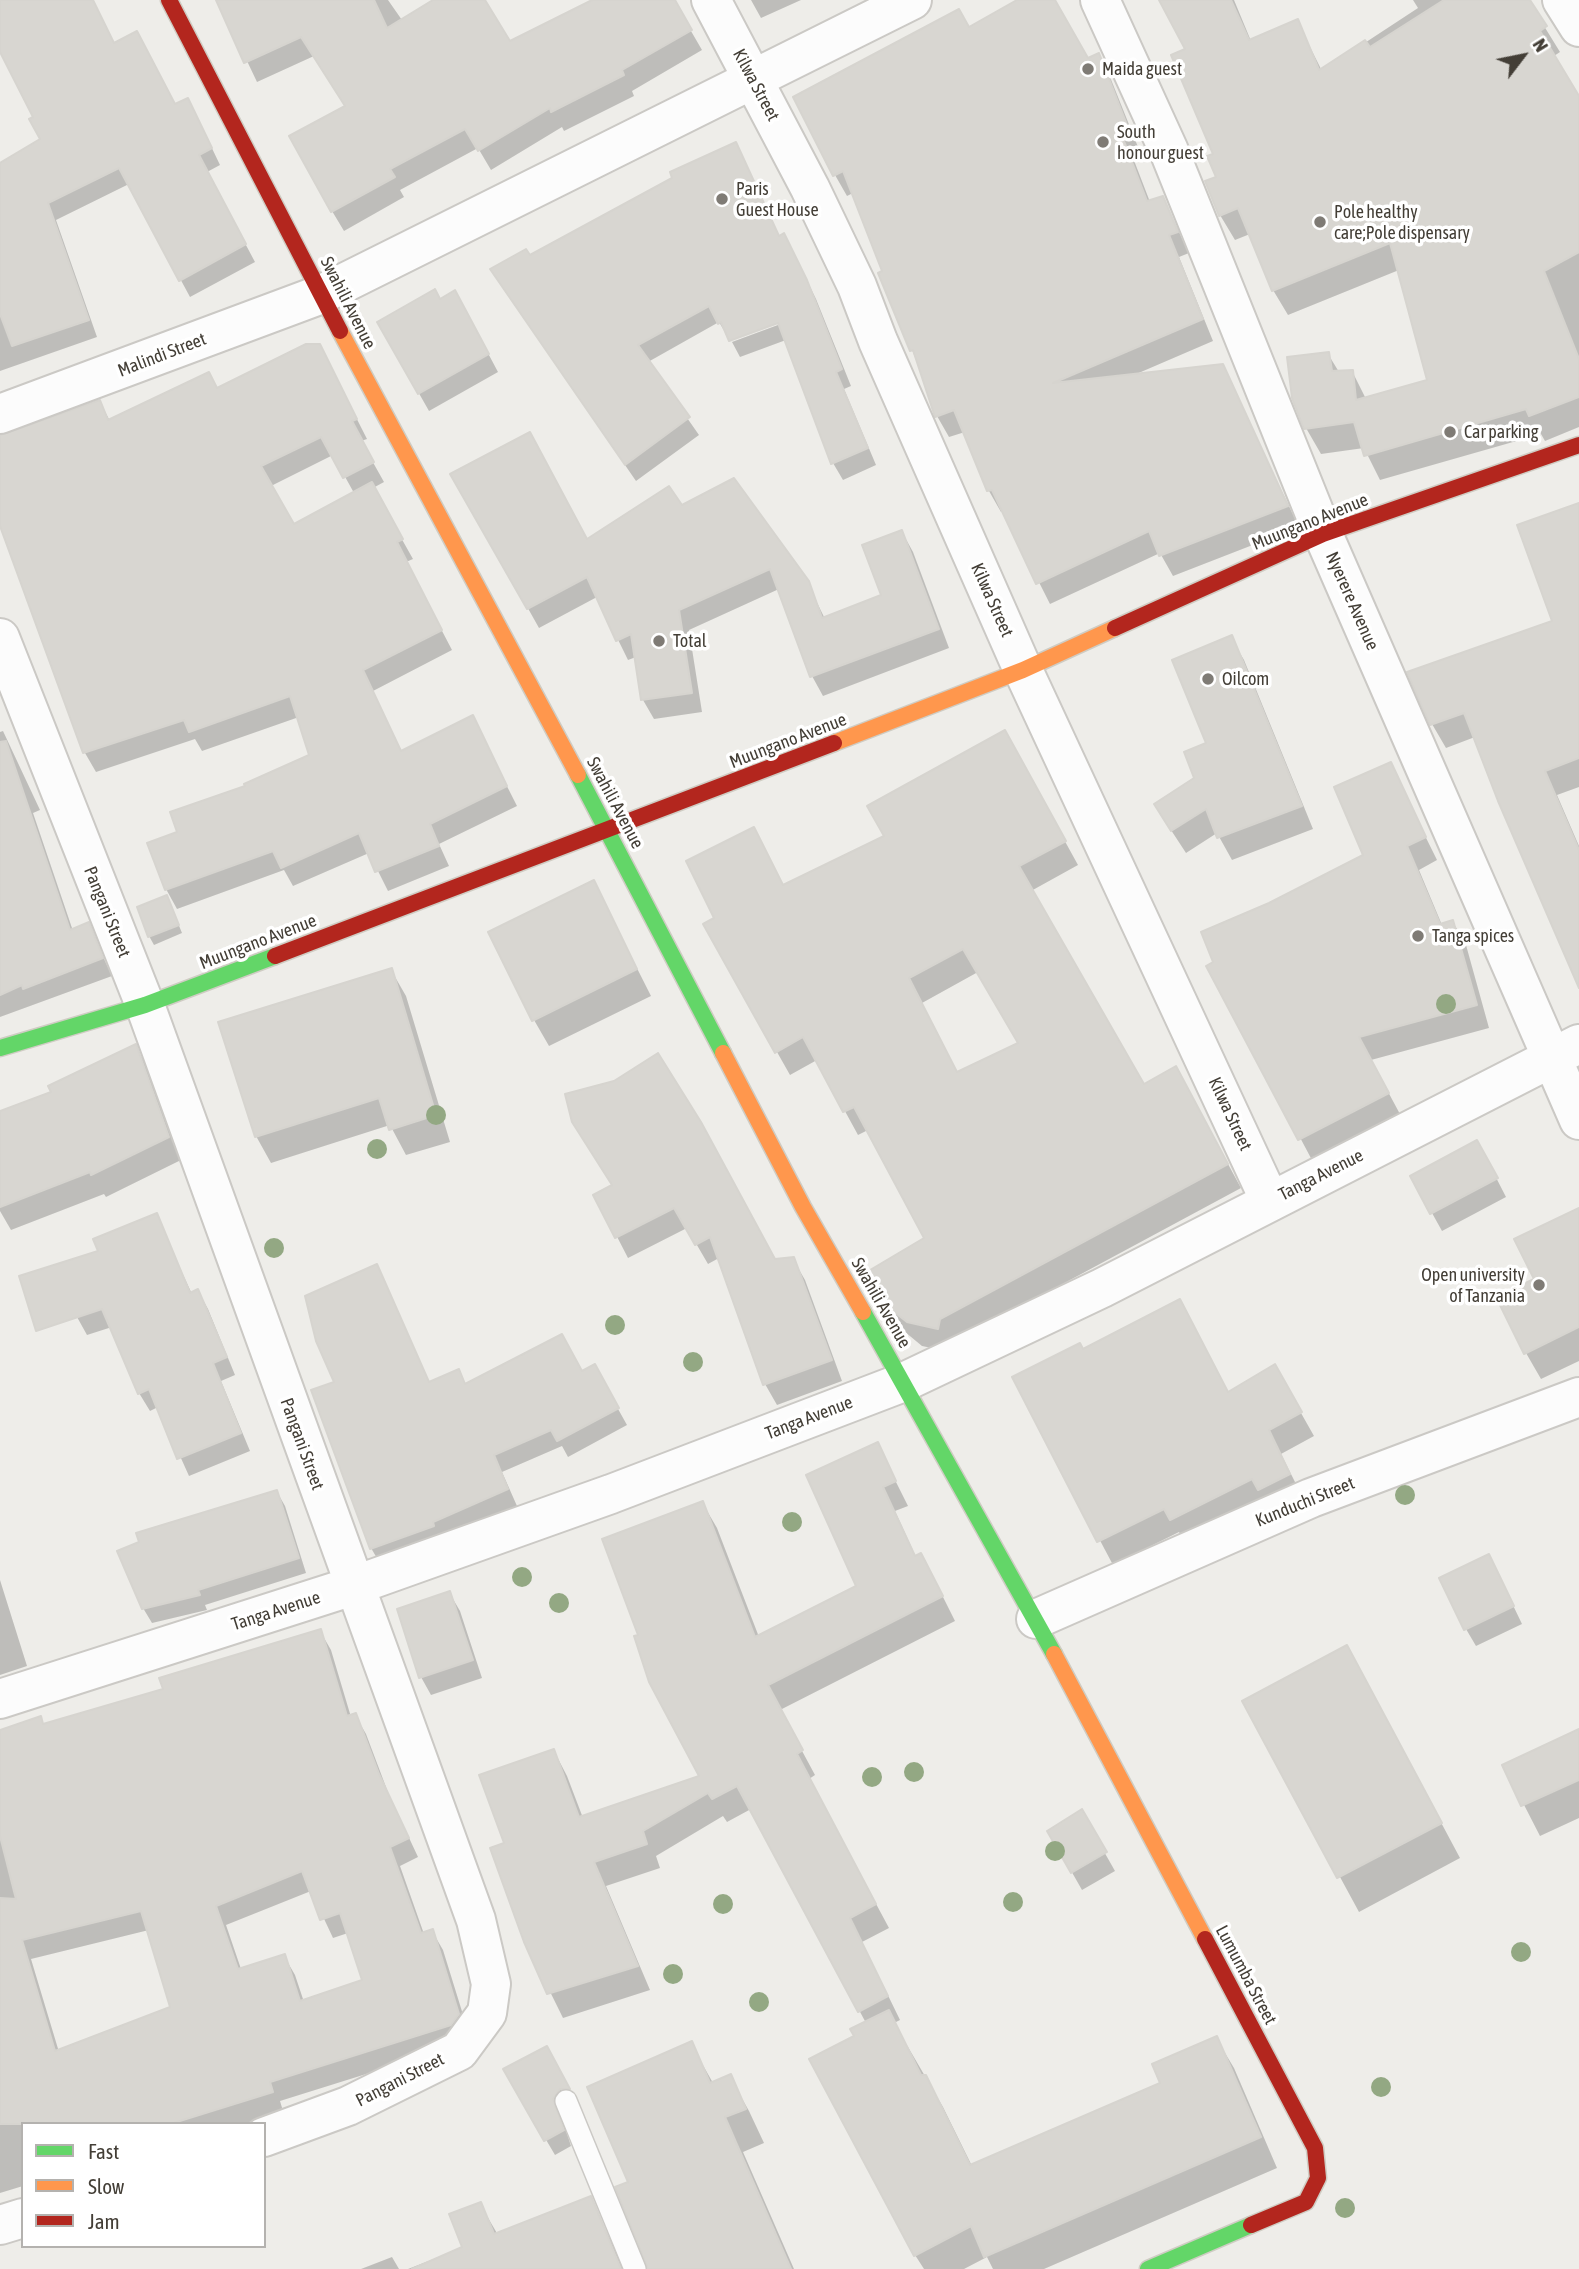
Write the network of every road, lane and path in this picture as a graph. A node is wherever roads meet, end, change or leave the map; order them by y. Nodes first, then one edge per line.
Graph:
1 (169, 0) edge
2 (711, 0) edge
3 (912, 0) edge
4 (1100, 0) edge
5 (1562, 0) edge
6 (1579, 27) edge
7 (753, 79) junction
8 (322, 294) junction
9 (0, 414) edge
10 (1579, 445) edge
11 (1323, 534) junction
12 (0, 638) edge
13 (1023, 670) junction
14 (608, 831) junction
15 (145, 1005) junction
16 (0, 1048) edge
17 (1565, 1051) edge
18 (1579, 1120) edge
19 (1270, 1201) junction
20 (904, 1382) junction
21 (1579, 1397) edge
22 (353, 1586) junction
23 (1036, 1619) junction
24 (0, 1699) edge
25 (566, 2101) dead end
26 (266, 2136) edge
27 (21, 2219) edge
28 (0, 2225) edge
29 (635, 2269) edge
30 (1148, 2269) edge

1 - 8 street, Swahili Avenue
2 - 7 street, Kilwa Street
3 - 7 street, Malindi Street
4 - 11 street, Nyerere Avenue
5 - 6 street
7 - 8 street, Malindi Street
7 - 13 street, Kilwa Street
8 - 9 street, Malindi Street
8 - 14 street, Swahili Avenue
10 - 11 street, Muungano Avenue
11 - 13 street, Muungano Avenue
11 - 17 street, Nyerere Avenue
12 - 15 street, Pangani Street
13 - 14 street, Muungano Avenue
13 - 19 street, Kilwa Street
14 - 15 street, Muungano Avenue
14 - 20 street, Swahili Avenue
15 - 16 street, Muungano Avenue
15 - 22 street, Pangani Street
17 - 18 street, Nyerere Avenue
17 - 19 street, Tanga Avenue
19 - 20 street, Tanga Avenue
20 - 22 street, Tanga Avenue
20 - 23 street, Swahili Avenue
21 - 23 street, Kunduchi Street
22 - 24 street, Tanga Avenue
22 - 26 street, Pangani Street
23 - 30 street, Lumumba Street
25 - 29 lane
27 - 28 street

